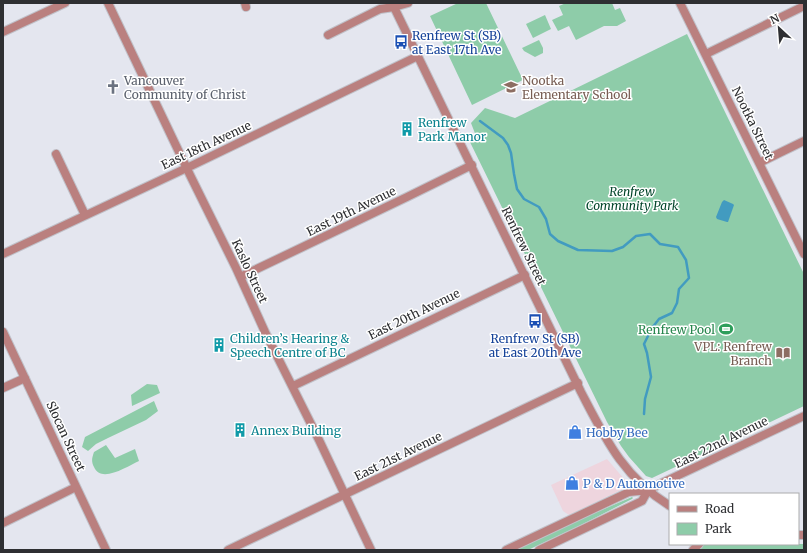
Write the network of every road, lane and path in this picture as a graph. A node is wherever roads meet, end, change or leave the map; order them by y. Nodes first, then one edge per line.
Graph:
1 (65, 3) edge
2 (108, 3) edge
3 (408, 3) edge
4 (680, 3) edge
5 (393, 5) edge
6 (804, 6) edge
7 (3, 32) edge
8 (328, 35) dead end
9 (706, 54) junction
10 (418, 56) junction
11 (804, 141) edge
12 (56, 154) dead end
13 (759, 162) junction
14 (472, 165) junction
15 (187, 168) junction
16 (85, 215) junction
17 (3, 254) edge
18 (804, 254) edge
19 (525, 275) junction
20 (240, 277) junction
21 (3, 332) edge
22 (25, 378) junction
23 (578, 383) junction
24 (293, 386) junction
25 (3, 388) edge
26 (804, 416) edge
27 (76, 487) junction
28 (648, 490) junction
29 (345, 495) junction
30 (669, 505) edge
31 (3, 523) edge
32 (106, 550) edge
33 (228, 550) edge
34 (370, 550) edge
35 (506, 550) edge
36 (539, 550) edge

1 - 7 street
2 - 15 street, Kaslo Street
3 - 5 street
4 - 9 street, Nootka Street
5 - 8 street
5 - 10 street, Renfrew Street
6 - 9 street
9 - 13 street, Nootka Street
10 - 14 street, Renfrew Street
10 - 15 street, East 18th Avenue
11 - 13 street
12 - 16 street
13 - 18 street, Nootka Street
14 - 19 street, Renfrew Street
14 - 20 street, East 19th Avenue
15 - 16 street, East 18th Avenue
15 - 20 street, Kaslo Street
16 - 17 street, East 18th Avenue
19 - 23 street, Renfrew Street
19 - 24 street, East 20th Avenue
20 - 24 street, Kaslo Street
21 - 22 street, Slocan Street
22 - 25 street
22 - 27 street, Slocan Street
23 - 28 street, Renfrew Street
23 - 29 street, East 21st Avenue
24 - 29 street, Kaslo Street
26 - 28 street, East 22nd Avenue
27 - 31 street
27 - 32 street, Slocan Street
28 - 30 street, Renfrew Street
28 - 35 street, East 22nd Avenue
28 - 36 street, East 22nd Avenue
29 - 33 street, East 21st Avenue
29 - 34 street, Kaslo Street

